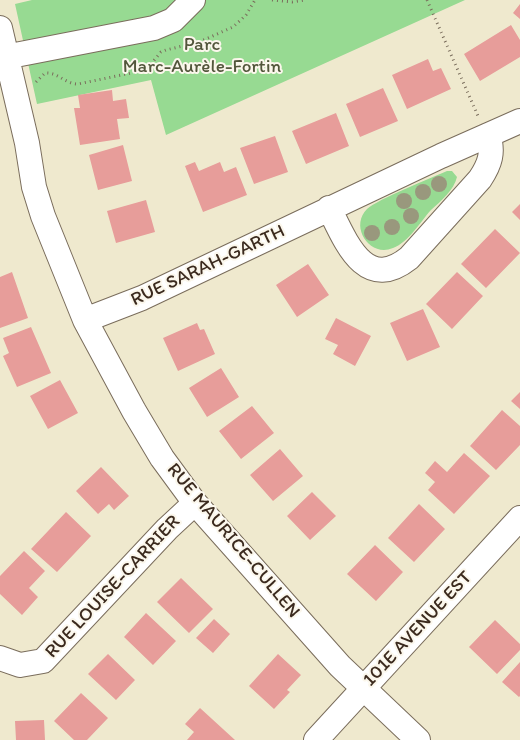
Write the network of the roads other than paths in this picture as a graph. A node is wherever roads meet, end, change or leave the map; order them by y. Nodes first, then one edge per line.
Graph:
1 (193, 0) edge
2 (0, 28) edge
3 (3, 58) edge
4 (520, 121) edge
5 (484, 128) junction
6 (329, 208) junction
7 (85, 320) junction
8 (195, 502) junction
9 (520, 518) edge
10 (0, 658) edge
11 (363, 688) junction
12 (316, 740) edge
13 (418, 740) edge

1 - 3 street
2 - 3 street, RUE MAURICE-CULLEN
3 - 7 street, RUE MAURICE-CULLEN
4 - 5 street, RUE SARAH-GARTH
5 - 6 street, RUE SARAH-GARTH
5 - 6 street
6 - 7 street, RUE SARAH-GARTH
7 - 8 street, RUE MAURICE-CULLEN
8 - 10 street, RUE LOUISE-CARRIER
8 - 11 street, RUE MAURICE-CULLEN
9 - 11 street, 101E AVENUE EST
11 - 12 street, 101E AVENUE EST
11 - 13 street, RUE MAURICE-CULLEN

